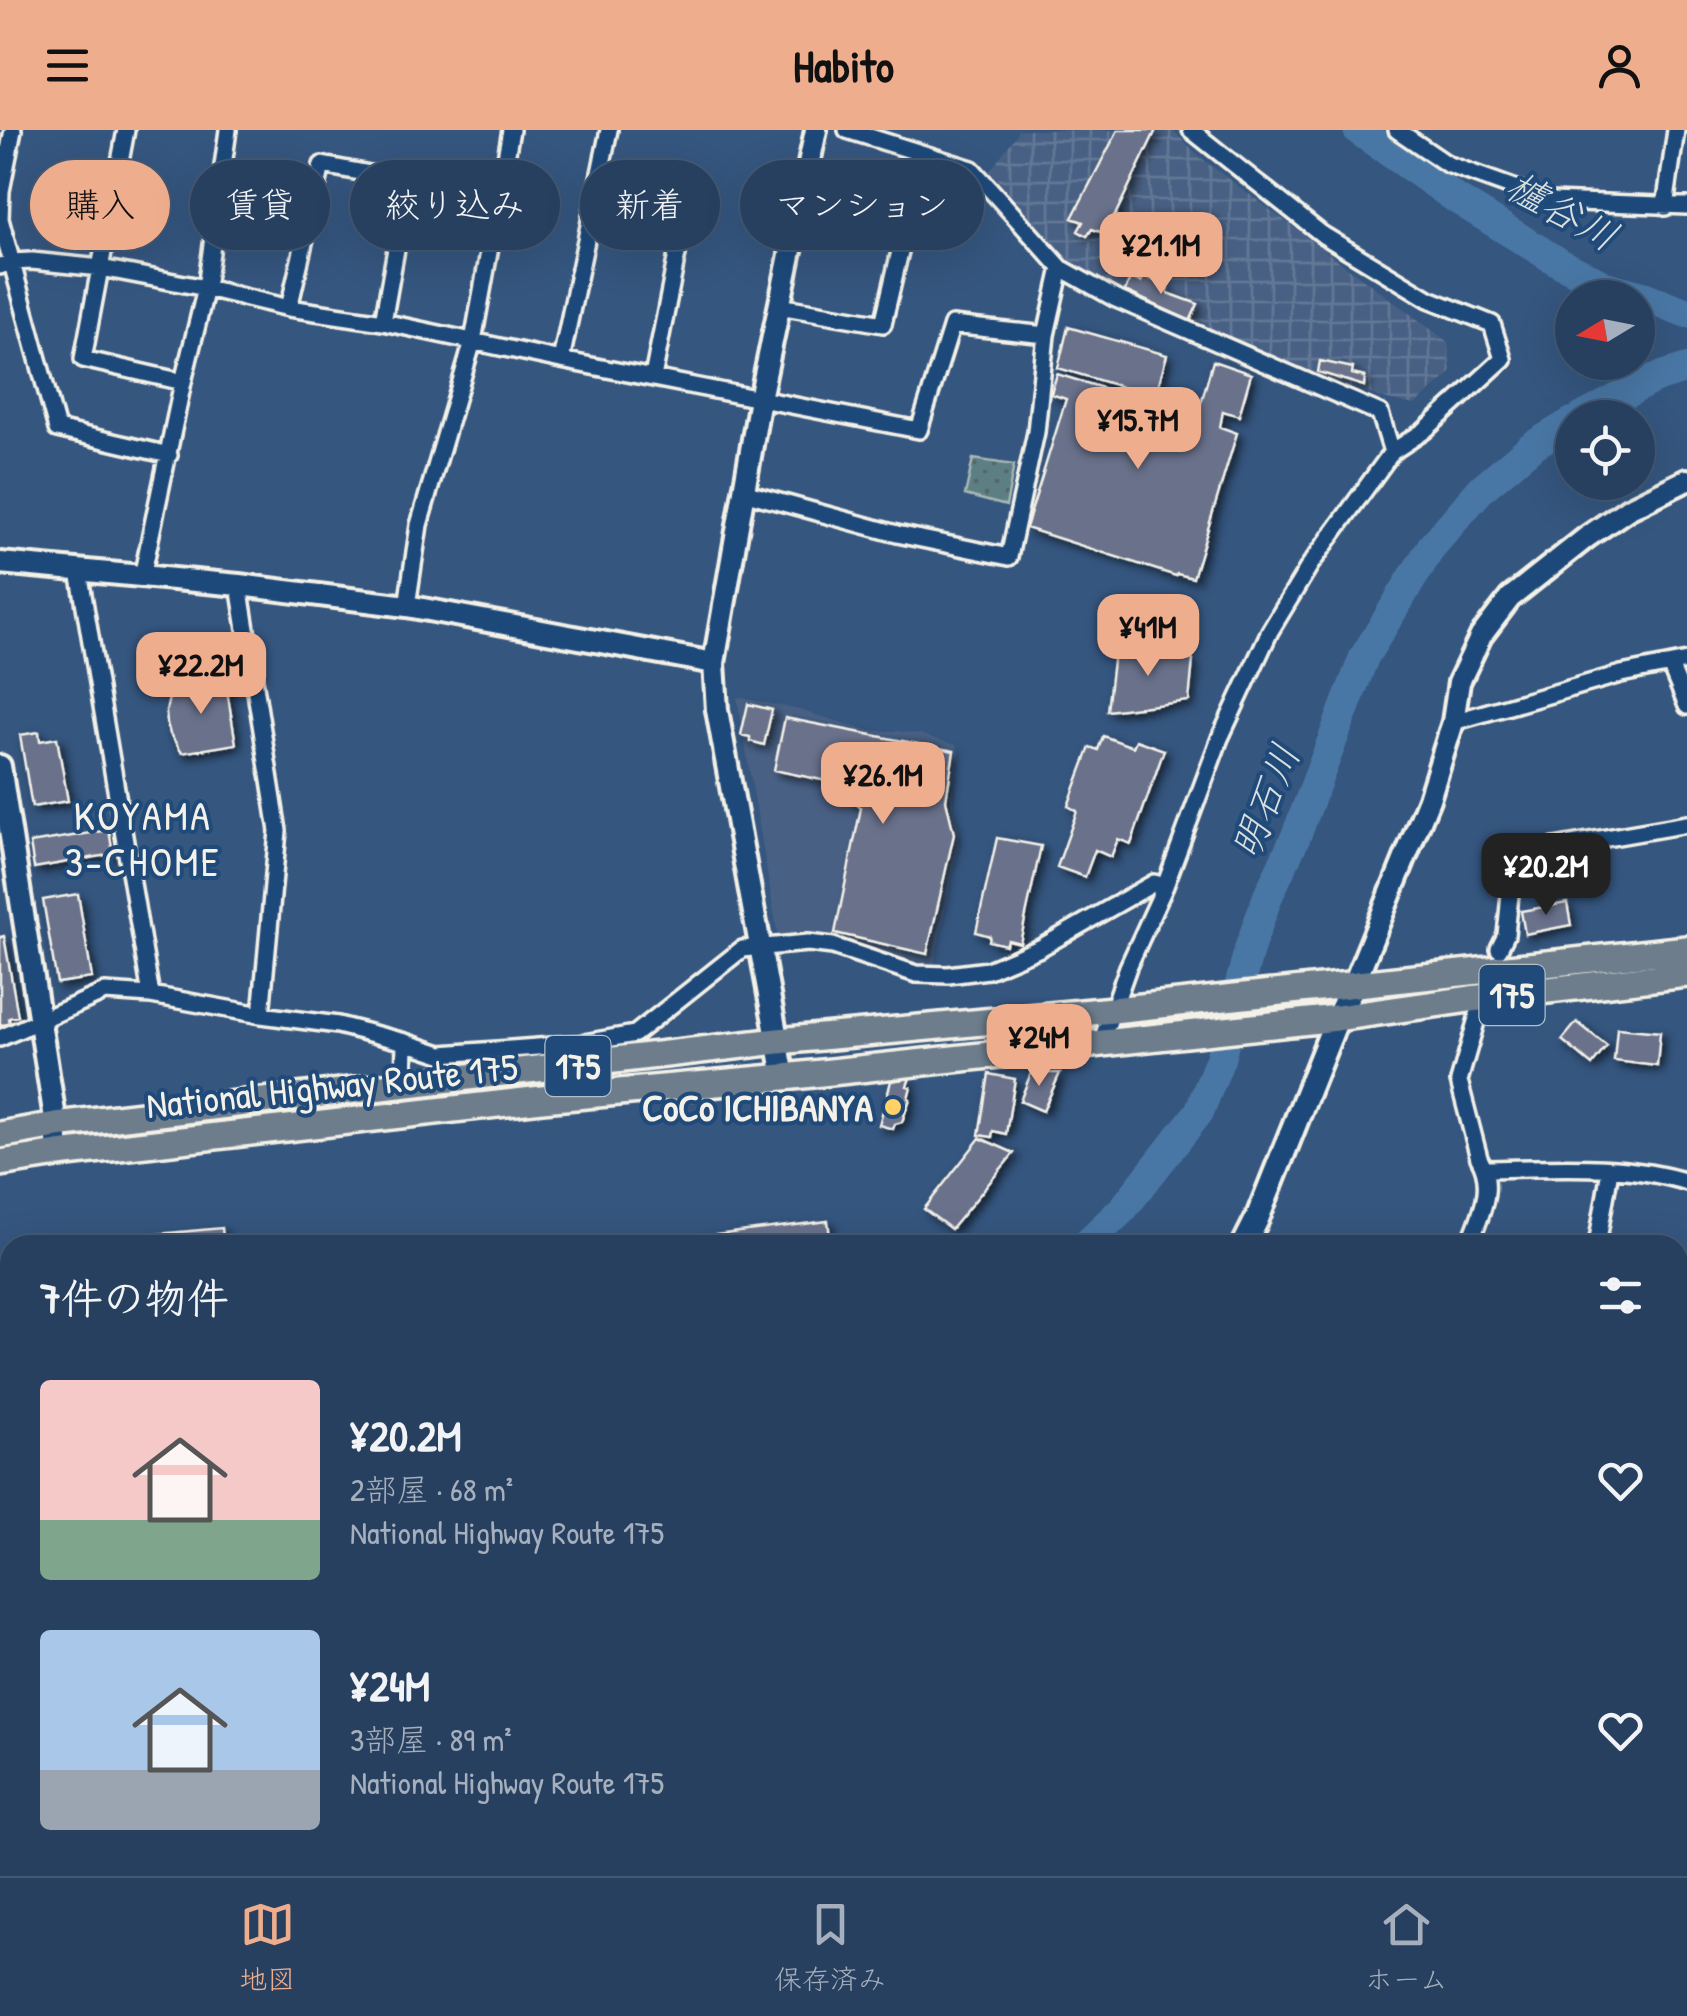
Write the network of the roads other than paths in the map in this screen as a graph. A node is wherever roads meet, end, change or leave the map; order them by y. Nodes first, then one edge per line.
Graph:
1 (13, 130) edge
2 (126, 130) edge
3 (228, 130) edge
4 (512, 130) edge
5 (609, 130) edge
6 (816, 130) edge
7 (846, 130) edge
8 (1192, 130) edge
9 (1398, 130) edge
10 (1676, 130) edge
11 (1411, 135) edge
12 (506, 160) edge
13 (604, 160) edge
14 (810, 160) edge
15 (350, 171) edge
16 (0, 191) edge
17 (1687, 206) edge
18 (1665, 207) junction
19 (396, 250) edge
20 (489, 250) edge
21 (585, 250) edge
22 (677, 250) edge
23 (791, 250) edge
24 (900, 250) edge
25 (6, 264) edge
26 (101, 268) junction
27 (1061, 268) junction
28 (206, 288) junction
29 (779, 306) junction
30 (289, 308) junction
31 (383, 322) junction
32 (1046, 335) junction
33 (473, 340) junction
34 (561, 360) junction
35 (653, 376) junction
36 (183, 382) junction
37 (760, 398) junction
38 (1392, 452) junction
39 (169, 455) junction
40 (1687, 480) edge
41 (743, 492) junction
42 (0, 563) edge
43 (80, 571) junction
44 (142, 577) junction
45 (238, 585) junction
46 (407, 606) junction
47 (714, 662) junction
48 (1679, 663) edge
49 (1687, 706) edge
50 (1453, 722) junction
51 (0, 766) edge
52 (1687, 824) edge
53 (1166, 886) junction
54 (760, 948) junction
55 (1498, 949) dead end
56 (1687, 949) edge
57 (1687, 974) edge
58 (1353, 986) junction
59 (151, 995) junction
60 (1114, 1010) junction
61 (261, 1015) junction
62 (1478, 1015) dead end
63 (1337, 1018) junction
64 (39, 1021) junction
65 (0, 1038) edge
66 (778, 1041) junction
67 (406, 1042) junction
68 (1101, 1043) junction
69 (578, 1055) junction
70 (784, 1077) junction
71 (404, 1086) junction
72 (56, 1126) junction
73 (0, 1135) edge
74 (58, 1154) junction
75 (0, 1164) edge
76 (1485, 1169) junction
77 (1610, 1170) junction
78 (1687, 1182) edge
79 (1249, 1235) edge
80 (1474, 1235) edge
81 (1599, 1235) edge

1 - 16 street
2 - 26 street
3 - 28 street
4 - 12 street
5 - 13 street
6 - 14 street
7 - 27 street
8 - 38 street
9 - 11 street
10 - 18 street
11 - 18 street
15 - 30 street
16 - 25 street
17 - 18 street
19 - 31 street
20 - 33 street
21 - 34 street
22 - 35 street
23 - 29 street
24 - 29 street
25 - 26 street
25 - 39 street
26 - 28 street
26 - 36 street
27 - 32 street
27 - 38 street
28 - 30 street
28 - 36 street
29 - 37 street
30 - 31 street
31 - 33 street
32 - 37 street
32 - 41 street
33 - 34 street
33 - 46 street
34 - 35 street
35 - 37 street
36 - 39 street
37 - 41 street
38 - 53 street
39 - 44 street
40 - 50 street
41 - 47 street
42 - 43 street
43 - 44 street
43 - 59 street
44 - 45 street
45 - 46 street
45 - 61 street
46 - 47 street
47 - 54 street
48 - 49 street
48 - 50 street
50 - 58 street
51 - 64 street
52 - 55 street
53 - 54 street
53 - 60 street
54 - 66 street
54 - 69 street
56 - 58 highway, National Highway Route 175 / 175
57 - 63 highway, National Highway Route 175 / 175
58 - 60 highway, National Highway Route 175 / 175
58 - 63 main road
59 - 61 street
59 - 64 street
60 - 66 highway, National Highway Route 175 / 175
60 - 68 street
61 - 67 street
62 - 76 street
63 - 68 highway, National Highway Route 175 / 175
63 - 79 main road
64 - 65 street
64 - 72 street
66 - 69 highway, National Highway Route 175 / 175
66 - 70 street
67 - 69 street
67 - 71 street
68 - 70 highway, National Highway Route 175 / 175
69 - 71 highway, National Highway Route 175 / 175
70 - 74 highway, National Highway Route 175 / 175
71 - 72 highway, National Highway Route 175 / 175
72 - 73 highway, National Highway Route 175 / 175
72 - 74 street
74 - 75 highway, National Highway Route 175 / 175
76 - 77 street
76 - 80 street
77 - 78 street
77 - 81 street

